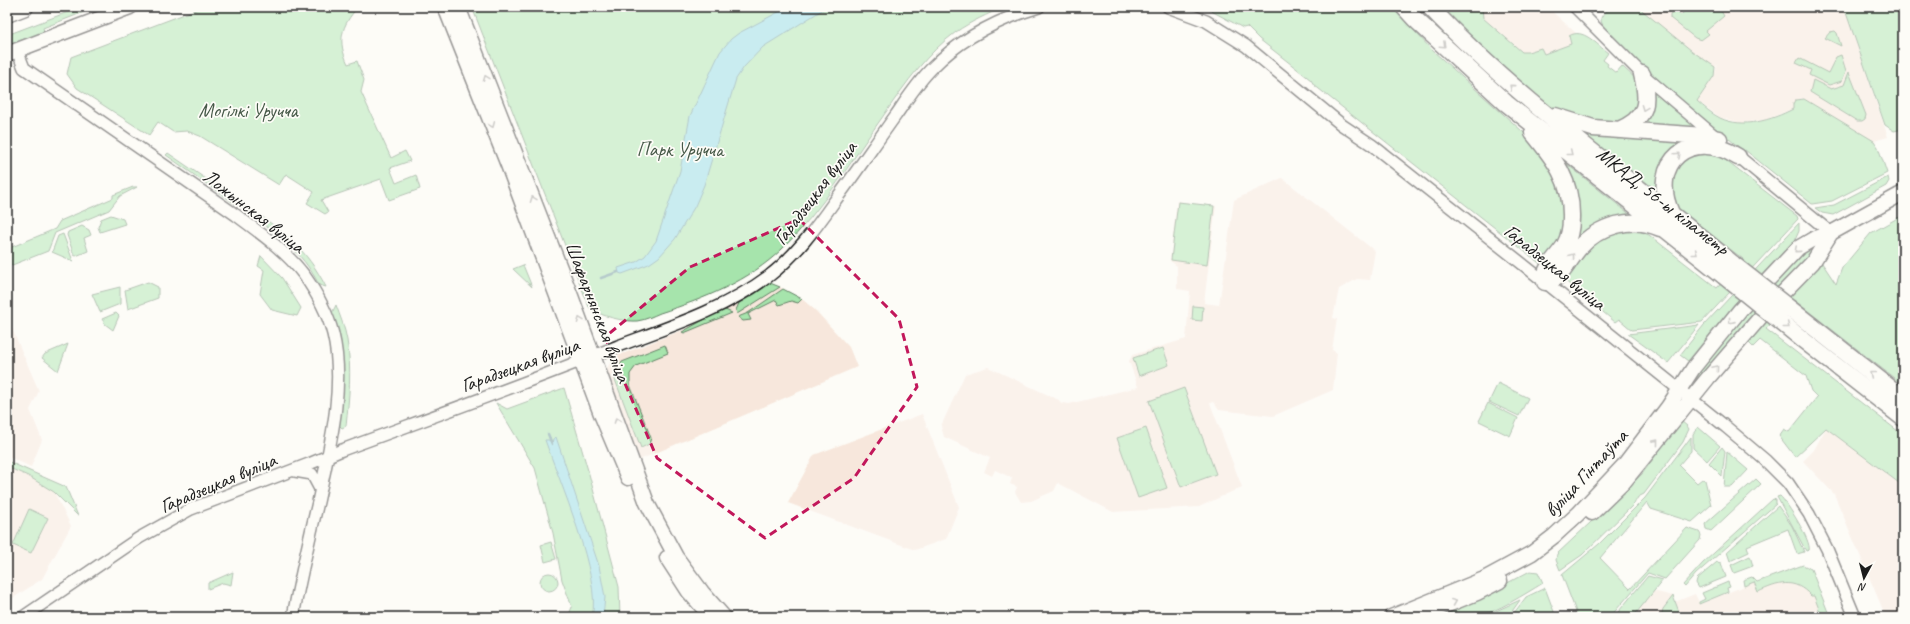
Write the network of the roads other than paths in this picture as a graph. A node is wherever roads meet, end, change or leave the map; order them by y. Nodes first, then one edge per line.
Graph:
1 (25, 7) edge
2 (130, 7) edge
3 (445, 7) edge
4 (458, 7) edge
5 (1039, 7) edge
6 (1168, 7) edge
7 (1404, 7) edge
8 (1430, 7) edge
9 (1575, 7) edge
10 (7, 14) edge
11 (12, 52) edge
12 (1642, 74) junction
13 (1506, 103) junction
14 (1542, 112) junction
15 (1619, 130) junction
16 (1719, 139) junction
17 (1738, 157) junction
18 (1903, 193) edge
19 (1671, 213) junction
20 (1666, 230) junction
21 (1831, 233) junction
22 (1728, 270) junction
23 (1545, 282) junction
24 (1807, 332) junction
25 (588, 359) junction
26 (1679, 389) junction
27 (1691, 398) junction
28 (1903, 398) edge
29 (1903, 418) edge
30 (332, 438) junction
31 (342, 450) junction
32 (328, 457) junction
33 (291, 471) junction
34 (320, 489) junction
35 (1417, 614) edge
36 (23, 617) edge
37 (293, 617) edge
38 (711, 617) edge
39 (724, 617) edge
40 (1391, 617) edge
41 (1855, 617) edge

1 - 10 highway
2 - 11 main road
3 -> 25 main road, Шафарнянская вуліца
25 -> 4 main road, Шафарнянская вуліца
5 - 25 street, Гарадзецкая вуліца
6 - 23 street, Гарадзецкая вуліца
7 -> 13 highway, МКАД, 56-ы кіламетр
14 -> 8 highway, МКАД, 56-ы кіламетр
9 - 12 street
11 - 30 street, Ложынская вуліца
12 -> 15 highway
12 - 16 street
13 -> 20 highway, МКАД, 56-ы кіламетр
13 - 23 highway
14 - 15 highway
14 - 19 highway, МКАД, 56-ы кіламетр
15 - 16 highway
16 - 17 street
19 -> 17 highway
17 - 21 street
18 - 21 main road, вуліца Гінтаўта
19 - 22 highway, МКАД, 56-ы кіламетр
20 -> 22 highway, МКАД, 56-ы кіламетр
23 -> 20 highway
21 -> 26 main road, вуліца Гінтаўта
27 -> 21 main road, вуліца Гінтаўта
22 - 24 highway, МКАД, 56-ы кіламетр, bridge
23 - 26 street, Гарадзецкая вуліца
28 -> 24 highway, МКАД, 56-ы кіламетр
24 - 29 highway, МКАД, 56-ы кіламетр
25 - 31 street, Гарадзецкая вуліца
25 - 38 main road, Шафарнянская вуліца
39 -> 25 main road, Шафарнянская вуліца
26 - 27 street, Гарадзецкая вуліца
26 - 35 main road, вуліца Гінтаўта
35 -> 27 main road, вуліца Гінтаўта
27 - 41 street, Гарадзецкая вуліца
30 - 31 street
30 - 32 street, Ложынская вуліца
31 - 32 street, Гарадзецкая вуліца
32 - 33 street, Гарадзецкая вуліца
32 - 34 street, Ложынская вуліца
33 - 34 street
33 - 36 street, Гарадзецкая вуліца
34 - 37 street, Ложынская вуліца
35 - 40 main road, вуліца Гінтаўта

